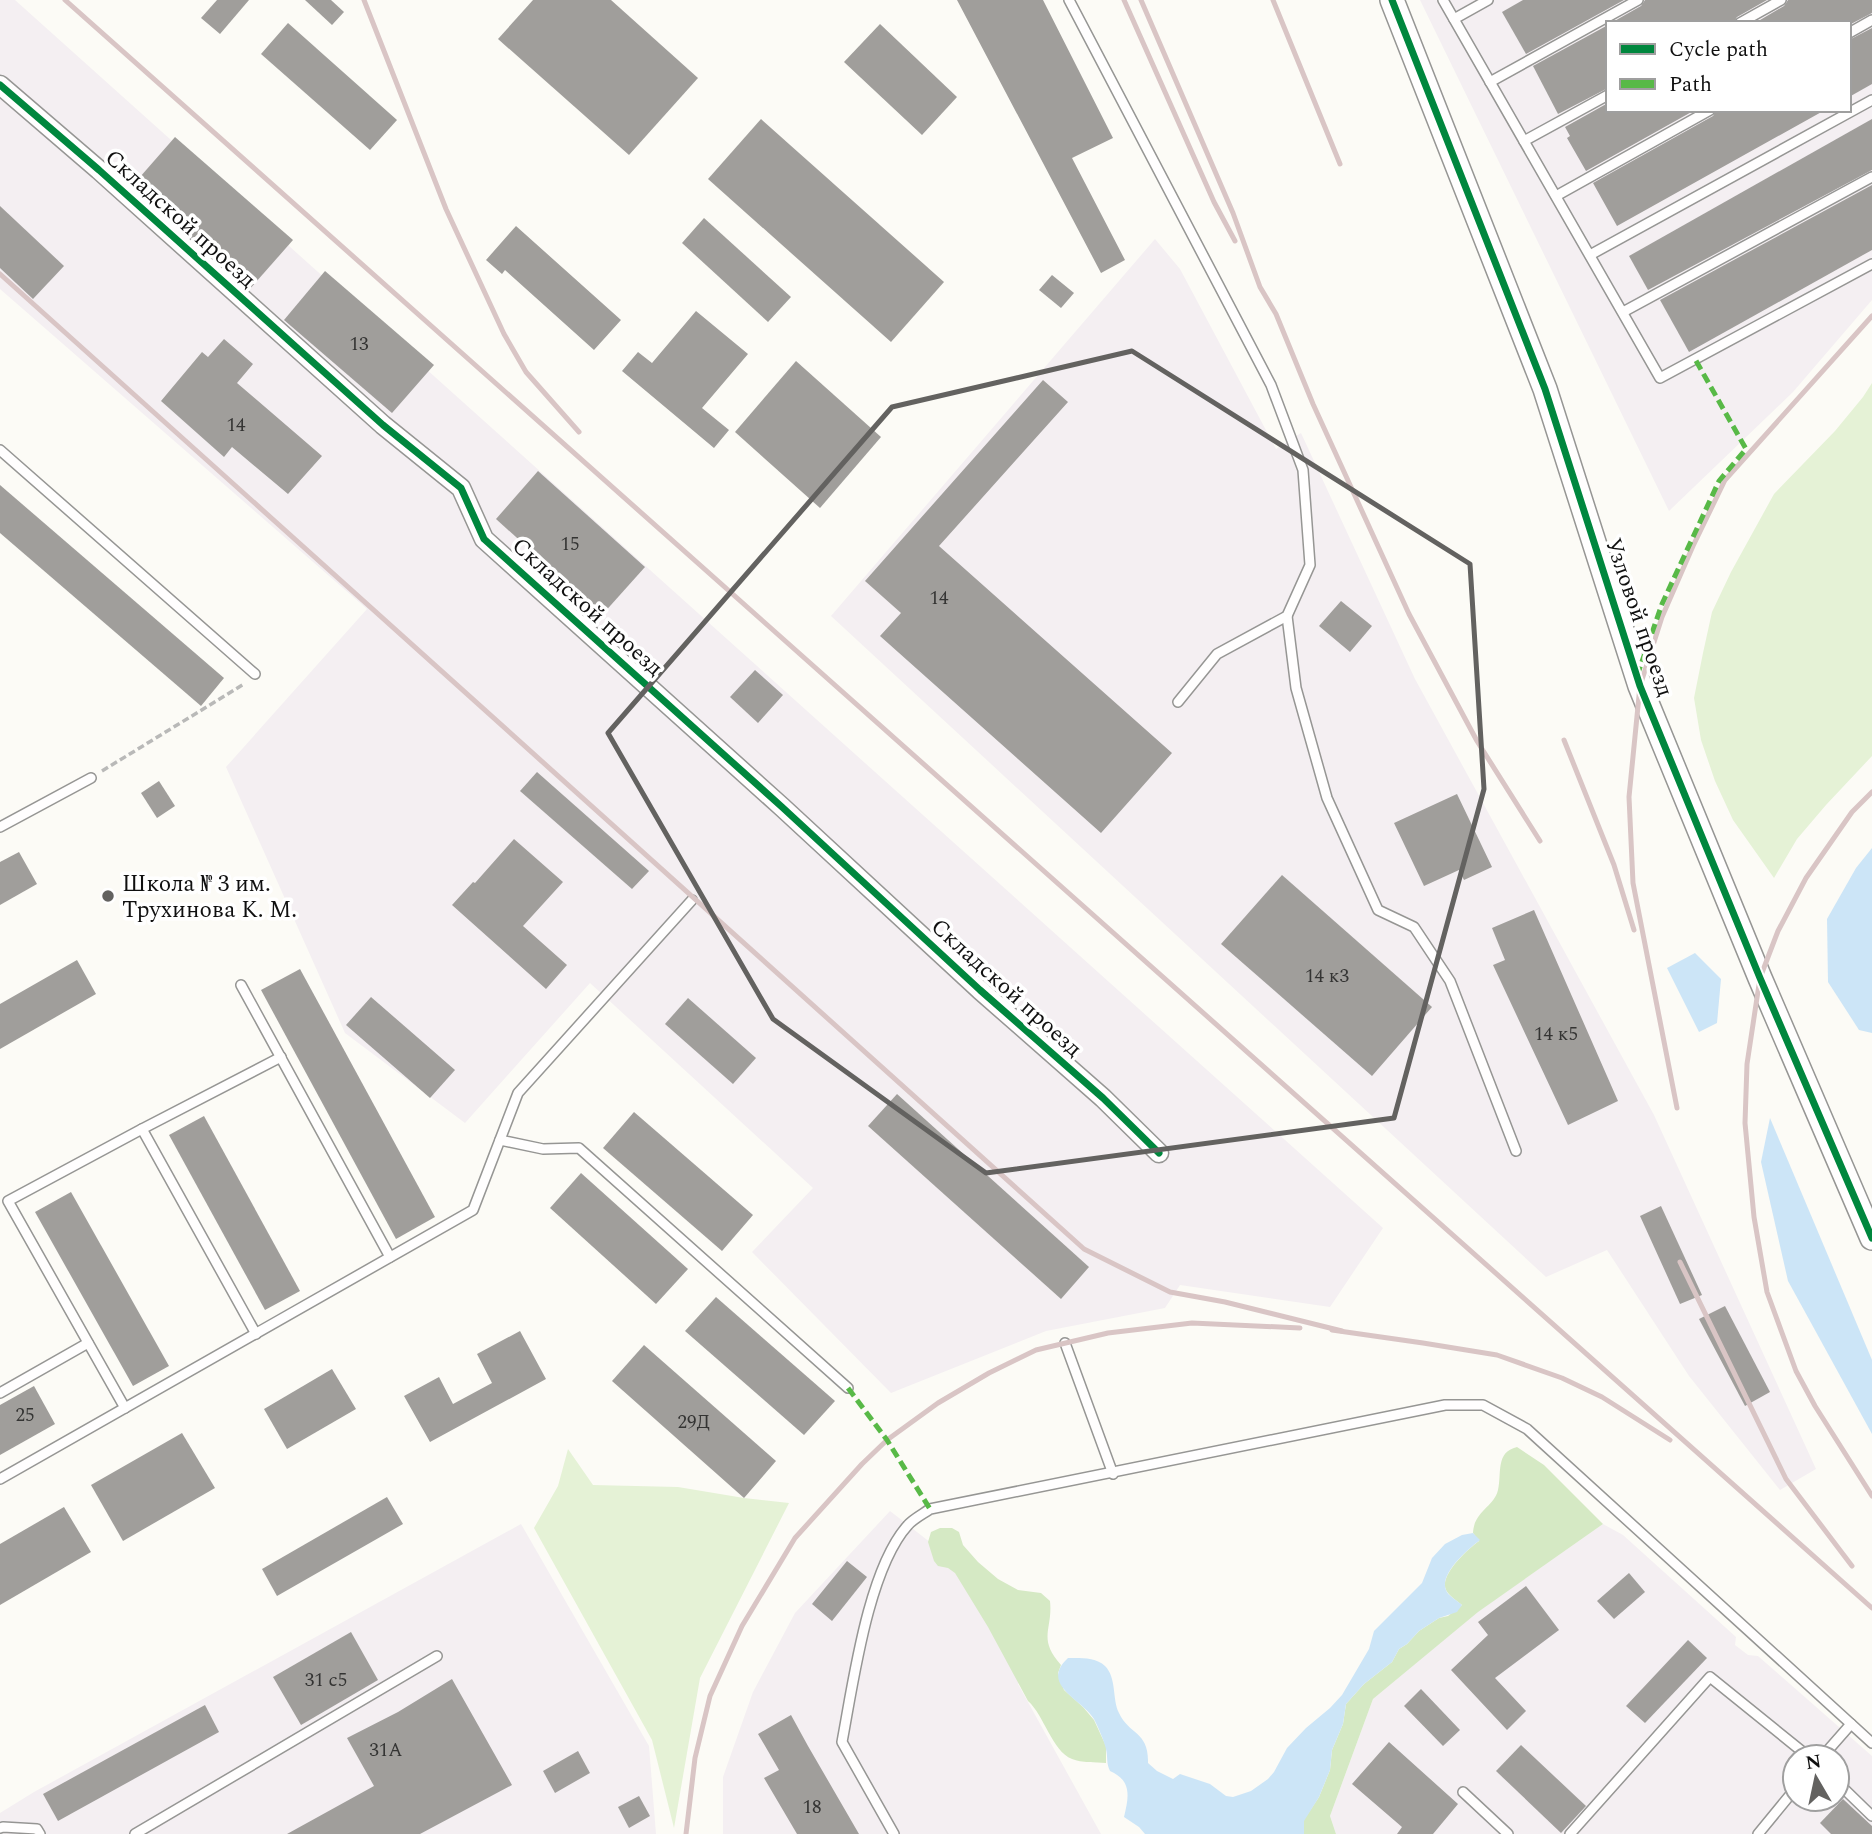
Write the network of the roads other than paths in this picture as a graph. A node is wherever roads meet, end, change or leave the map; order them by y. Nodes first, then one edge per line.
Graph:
1 (1069, 0) edge
2 (1392, 0) edge
3 (1443, 0) edge
4 (1488, 0) edge
5 (1637, 0) edge
6 (1781, 0) edge
7 (1454, 19) junction
8 (1872, 20) edge
9 (1744, 21) edge
10 (1851, 32) edge
11 (1490, 82) junction
12 (0, 85) edge
13 (1606, 96) edge
14 (1872, 100) edge
15 (1706, 112) edge
16 (1850, 112) edge
17 (1851, 112) edge
18 (1524, 141) junction
19 (1872, 177) edge
20 (1556, 196) junction
21 (1590, 255) junction
22 (1872, 264) edge
23 (1623, 312) junction
24 (0, 450) edge
25 (1287, 616) junction
26 (255, 674) road end
27 (1178, 702) dead end
28 (91, 778) road end
29 (0, 827) edge
30 (692, 900) dead end
31 (241, 985) dead end
32 (281, 1057) junction
33 (142, 1129) junction
34 (499, 1140) junction
35 (1516, 1151) dead end
36 (1159, 1153) dead end
37 (1872, 1238) edge
38 (390, 1257) junction
39 (256, 1334) junction
40 (88, 1343) junction
41 (1065, 1343) dead end
42 (848, 1388) dead end
43 (0, 1393) edge
44 (125, 1408) junction
45 (1113, 1474) junction
46 (0, 1479) edge
47 (437, 1657) dead end
48 (1851, 1724) junction
49 (1792, 1743) edge
50 (1834, 1743) edge
51 (1872, 1743) edge
52 (1463, 1792) dead end
53 (1851, 1796) edge
54 (1781, 1806) edge
55 (1872, 1816) edge
56 (0, 1828) edge
57 (40, 1834) edge
58 (135, 1834) edge
59 (894, 1834) edge
60 (1508, 1834) edge
61 (1570, 1834) edge
62 (1758, 1834) edge

1 - 25 lane
2 - 37 street, Узловой проезд
3 - 7 lane
4 - 7 lane
5 - 11 lane
6 - 9 lane
7 - 11 lane
8 - 10 lane
11 - 18 lane
12 - 36 street, Складской проезд
13 - 18 lane
14 - 17 lane
15 - 20 lane
16 - 21 lane
18 - 20 lane
19 - 23 lane
20 - 21 lane
21 - 23 lane
22 - 23 lane
24 - 26 lane
25 - 27 lane
25 - 35 lane
28 - 29 lane
30 - 34 lane
31 - 32 lane
32 - 33 lane
32 - 38 lane
33 - 39 lane
33 - 40 lane
34 - 38 lane
34 - 42 lane
38 - 39 lane
39 - 44 lane
40 - 43 lane
40 - 44 lane
41 - 45 lane
44 - 46 lane
45 - 48 lane
45 - 59 lane
47 - 58 lane
48 - 50 lane
48 - 51 lane
49 - 61 lane
52 - 60 lane
53 - 55 lane
54 - 62 lane
56 - 57 lane

